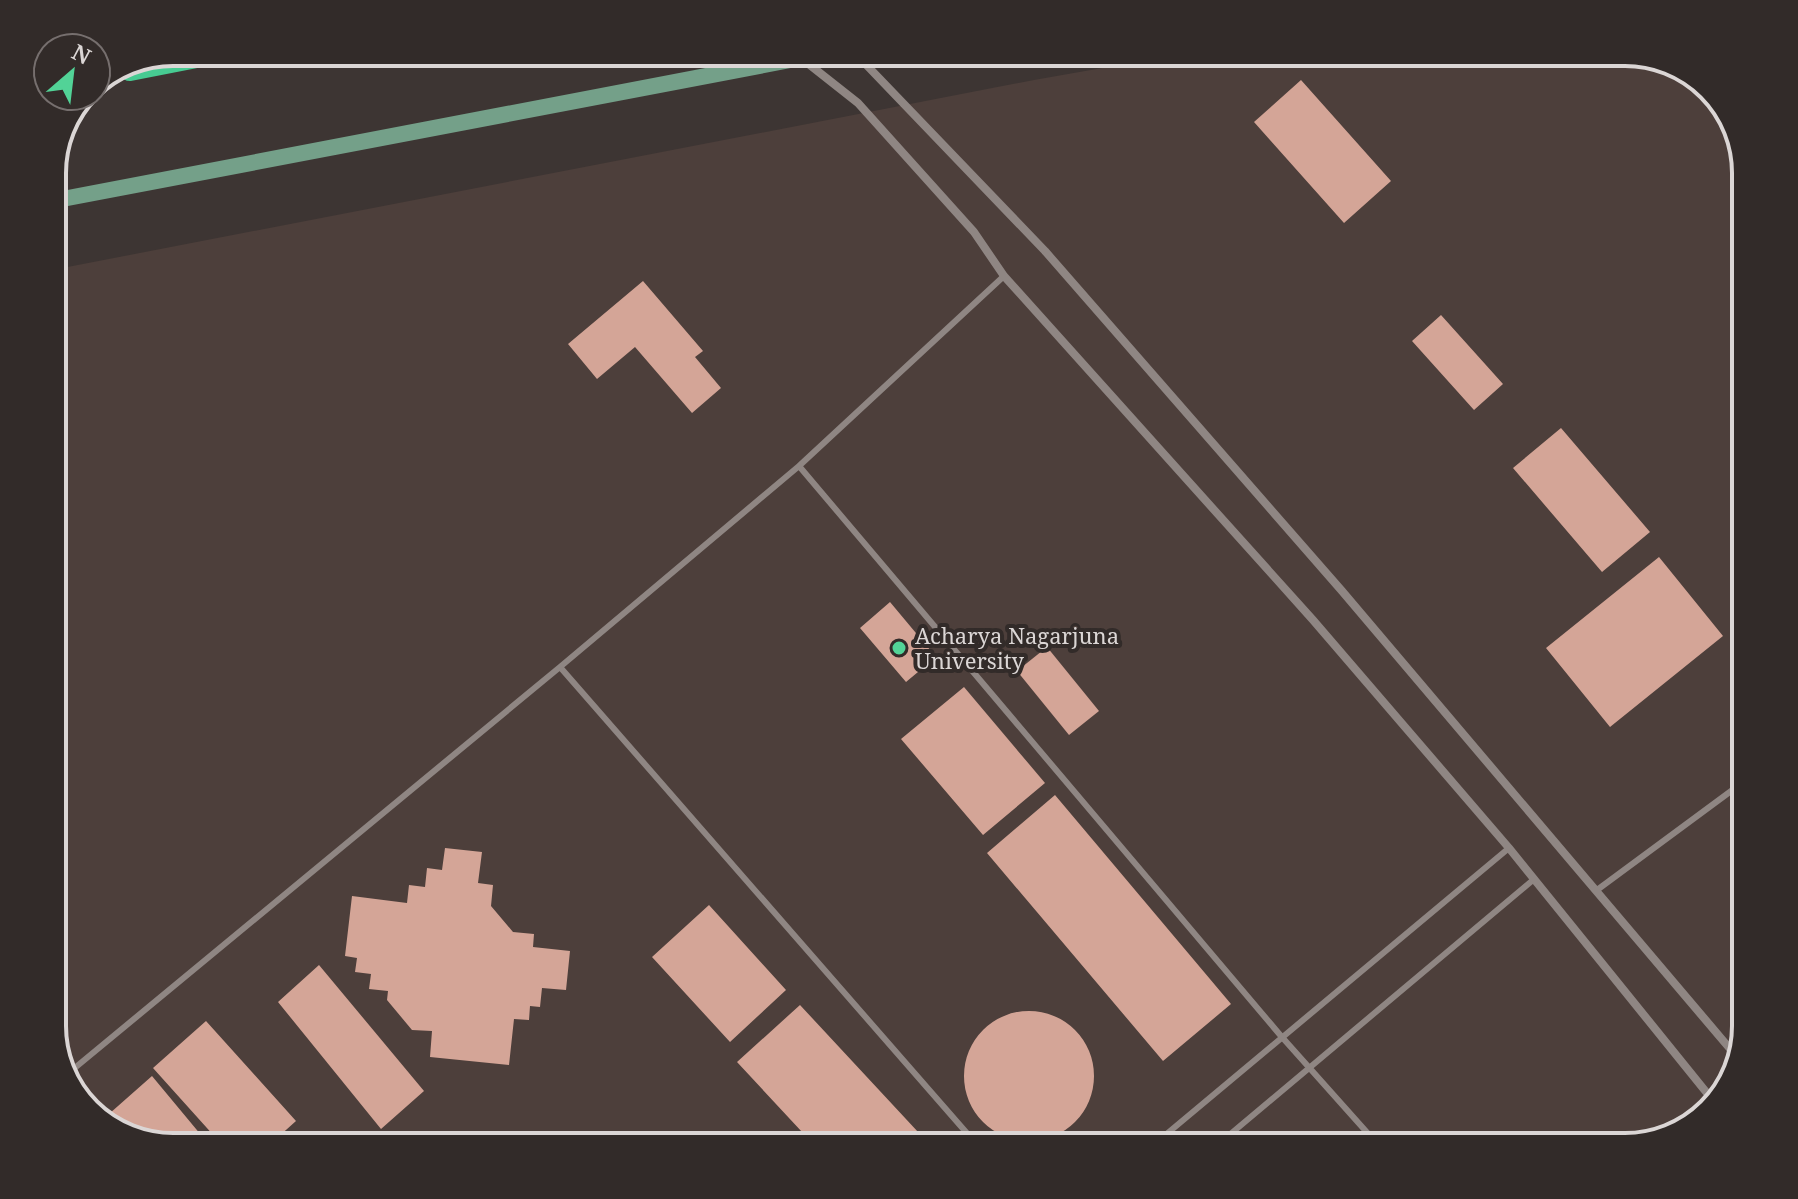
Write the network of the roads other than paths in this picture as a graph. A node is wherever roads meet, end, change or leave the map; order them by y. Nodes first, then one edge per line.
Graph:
1 (748, 66) edge
2 (812, 66) edge
3 (867, 66) edge
4 (66, 198) edge
5 (1004, 276) junction
6 (799, 466) junction
7 (560, 667) junction
8 (1732, 790) edge
9 (1509, 848) junction
10 (1533, 880) junction
11 (1597, 890) junction
12 (1281, 1036) junction
13 (1730, 1048) edge
14 (75, 1068) edge
15 (1311, 1068) junction
16 (1708, 1094) edge
17 (967, 1133) edge
18 (1167, 1133) edge
19 (1231, 1133) edge
20 (1368, 1133) edge

1 - 4 main road
2 - 5 street
3 - 11 street
5 - 6 lane
5 - 9 street
6 - 7 lane
6 - 12 lane
7 - 14 lane
7 - 17 lane
8 - 11 lane
9 - 10 street
9 - 12 lane
10 - 15 lane
10 - 16 street
11 - 13 street
12 - 15 lane
12 - 18 lane
15 - 19 lane
15 - 20 lane

